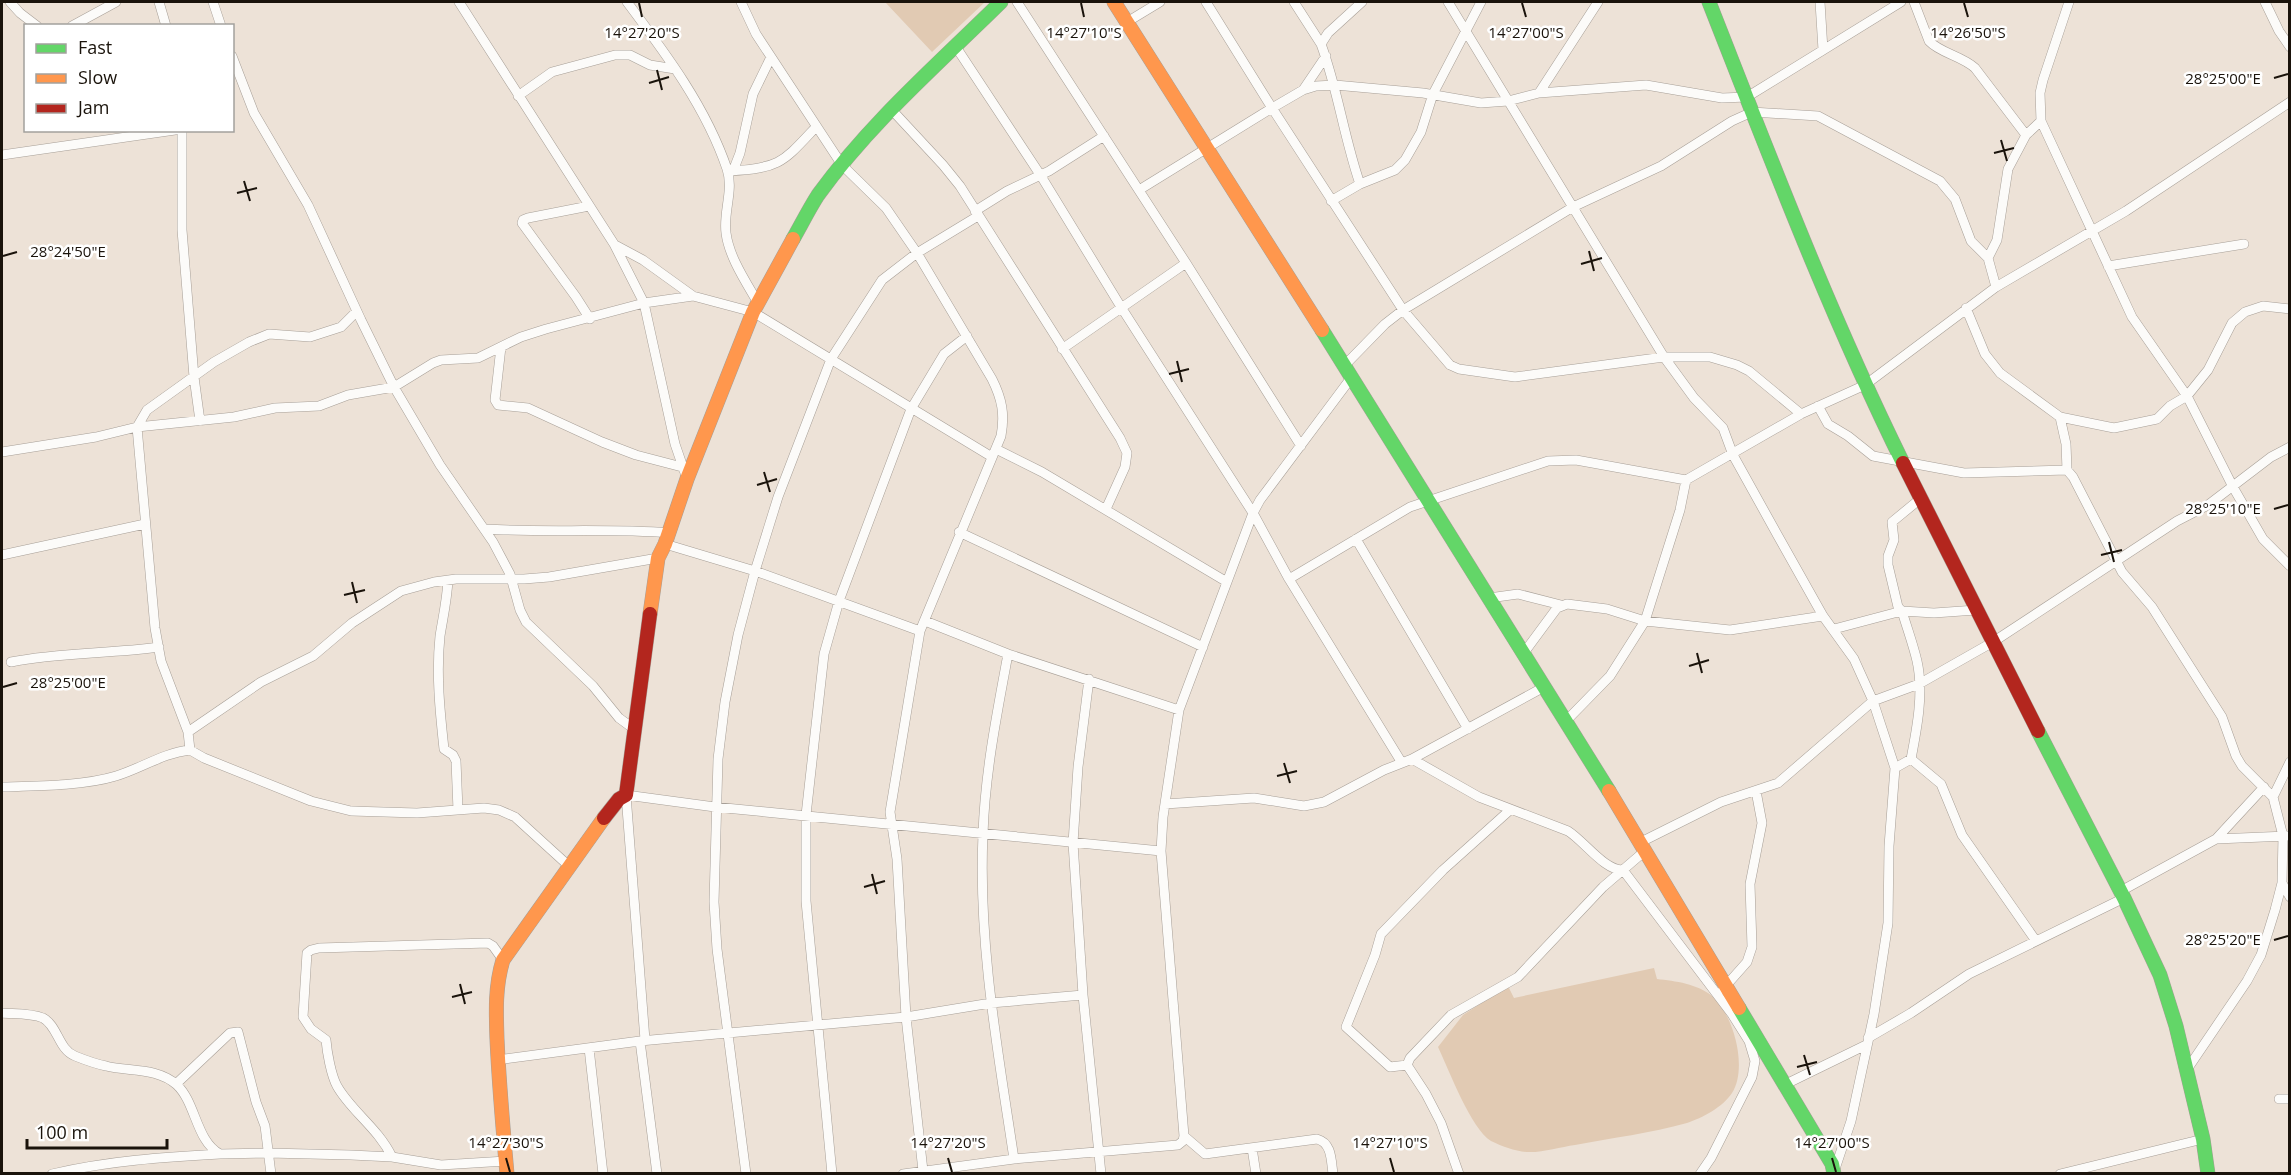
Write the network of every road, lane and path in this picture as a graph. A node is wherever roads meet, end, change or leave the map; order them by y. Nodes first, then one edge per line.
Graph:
1 (10, 2) edge
2 (116, 2) edge
3 (159, 2) edge
4 (213, 2) edge
5 (459, 2) edge
6 (627, 2) edge
7 (741, 2) edge
8 (1001, 2) edge
9 (1017, 2) edge
10 (1114, 2) edge
11 (1160, 2) edge
12 (1206, 2) edge
13 (1294, 2) edge
14 (1362, 2) edge
15 (1448, 2) edge
16 (1481, 2) edge
17 (1598, 2) edge
18 (1709, 2) edge
19 (1820, 2) edge
20 (1901, 2) edge
21 (1914, 2) edge
22 (2069, 2) edge
23 (2265, 2) edge
24 (1127, 22) junction
25 (34, 24) edge
26 (76, 24) edge
27 (165, 24) edge
28 (220, 24) edge
29 (1467, 31) junction
30 (1321, 44) junction
31 (2289, 46) edge
32 (956, 47) junction
33 (1822, 50) junction
34 (1326, 56) junction
35 (771, 57) junction
36 (234, 61) edge
37 (675, 69) junction
38 (1335, 86) junction
39 (1302, 90) junction
40 (1539, 93) junction
41 (1434, 94) junction
42 (518, 96) junction
43 (1747, 97) junction
44 (1508, 100) junction
45 (2289, 102) edge
46 (1272, 108) junction
47 (891, 109) junction
48 (1752, 112) junction
49 (2041, 121) junction
50 (816, 127) junction
51 (161, 132) edge
52 (182, 132) edge
53 (2026, 135) junction
54 (1104, 136) junction
55 (1207, 149) junction
56 (2, 155) edge
57 (842, 165) junction
58 (731, 171) junction
59 (1041, 176) junction
60 (1360, 184) junction
61 (1139, 190) junction
62 (1331, 201) junction
63 (589, 206) junction
64 (1573, 207) junction
65 (976, 213) junction
66 (2091, 231) junction
67 (614, 244) junction
68 (2244, 244) dead end
69 (918, 253) junction
70 (1988, 258) junction
71 (1186, 263) junction
72 (2108, 266) junction
73 (1996, 287) junction
74 (693, 296) junction
75 (644, 303) junction
76 (1121, 306) junction
77 (755, 308) junction
78 (1966, 308) junction
79 (1403, 309) junction
80 (2289, 309) edge
81 (357, 311) junction
82 (590, 319) junction
83 (967, 336) junction
84 (501, 347) junction
85 (1062, 349) junction
86 (1664, 357) junction
87 (831, 360) junction
88 (1348, 372) junction
89 (194, 378) junction
90 (1865, 385) junction
91 (394, 387) junction
92 (2187, 396) junction
93 (1818, 406) junction
94 (911, 409) junction
95 (1801, 414) junction
96 (2060, 417) junction
97 (200, 421) junction
98 (137, 427) junction
99 (1301, 446) junction
100 (2289, 447) edge
101 (2, 452) edge
102 (994, 453) junction
103 (1733, 454) junction
104 (1903, 463) junction
105 (2067, 470) junction
106 (684, 473) junction
107 (1686, 480) junction
108 (2233, 487) junction
109 (1920, 499) junction
110 (1428, 500) junction
111 (1106, 509) junction
112 (1253, 513) junction
113 (145, 524) junction
114 (485, 529) junction
115 (959, 532) junction
116 (667, 538) junction
117 (1356, 540) junction
118 (2, 555) edge
119 (658, 558) junction
120 (2118, 562) junction
121 (2289, 566) edge
122 (755, 571) junction
123 (511, 579) junction
124 (1289, 579) junction
125 (448, 580) junction
126 (1227, 582) junction
127 (1489, 598) junction
128 (839, 601) junction
129 (1561, 605) junction
130 (1976, 610) junction
131 (1902, 611) junction
132 (1823, 616) junction
133 (925, 621) junction
134 (1645, 621) junction
135 (1834, 629) junction
136 (920, 631) junction
137 (1993, 642) junction
138 (159, 646) junction
139 (1203, 646) junction
140 (1008, 654) junction
141 (1523, 654) junction
142 (12, 662) dead end
143 (1089, 680) junction
144 (1920, 684) junction
145 (1544, 687) junction
146 (1873, 702) junction
147 (1179, 710) junction
148 (1566, 721) junction
149 (634, 729) junction
150 (1468, 729) junction
151 (188, 732) junction
152 (190, 750) junction
153 (1412, 759) junction
154 (1911, 759) junction
155 (2289, 762) edge
156 (1402, 763) junction
157 (1895, 768) junction
158 (2, 787) edge
159 (2264, 787) junction
160 (1756, 791) junction
161 (626, 795) junction
162 (2273, 796) junction
163 (1165, 804) junction
164 (715, 807) junction
165 (458, 810) junction
166 (1510, 810) junction
167 (806, 815) junction
168 (890, 824) junction
169 (983, 833) junction
170 (2286, 836) edge
171 (2216, 838) junction
172 (1073, 843) junction
173 (1644, 846) junction
174 (1161, 851) junction
175 (570, 867) junction
176 (1623, 870) junction
177 (2282, 883) junction
178 (2123, 894) junction
179 (2289, 897) edge
180 (2036, 942) junction
181 (503, 960) junction
182 (1722, 990) junction
183 (1083, 995) junction
184 (991, 1003) junction
185 (2, 1013) edge
186 (906, 1017) junction
187 (817, 1024) junction
188 (728, 1032) junction
189 (642, 1041) junction
190 (1867, 1042) junction
191 (589, 1048) junction
192 (497, 1060) junction
193 (1407, 1065) junction
194 (2186, 1071) junction
195 (176, 1084) junction
196 (1786, 1084) junction
197 (2279, 1099) dead end
198 (2289, 1099) edge
199 (1184, 1136) junction
200 (2203, 1139) junction
201 (1252, 1148) junction
202 (1098, 1152) junction
203 (268, 1153) junction
204 (220, 1154) junction
205 (392, 1157) junction
206 (1014, 1159) junction
207 (507, 1167) edge
208 (96, 1169) edge
209 (923, 1171) junction
210 (1834, 1172) edge
211 (51, 1173) edge
212 (272, 1173) edge
213 (603, 1173) edge
214 (657, 1173) edge
215 (746, 1173) edge
216 (832, 1173) edge
217 (903, 1173) edge
218 (1101, 1173) edge
219 (1256, 1173) edge
220 (1333, 1173) edge
221 (1459, 1173) edge
222 (1700, 1173) edge
223 (2060, 1173) edge
224 (2208, 1173) edge

1 - 25 street
2 - 26 street
3 - 27 street
4 - 28 street
5 - 42 street
6 - 37 street
7 - 35 street
8 - 32 street
9 - 54 street
10 - 24 street
11 - 24 street
12 - 46 street
13 - 30 street
14 - 30 street
15 - 29 street
16 - 29 street
17 - 40 street
18 - 43 street
19 - 33 street
20 - 33 street
21 - 53 street
22 - 49 street
23 - 31 street
24 - 55 street
29 - 41 street
29 - 44 street
30 - 34 street
32 - 47 street
32 - 59 street
33 - 43 street
34 - 38 street
34 - 39 street
35 - 50 street
35 - 58 street
36 - 81 street
37 - 42 street
37 - 58 street
38 - 39 street
38 - 41 street
38 - 60 street
39 - 46 street
40 - 43 street
40 - 44 street
41 - 44 street
41 - 60 street
42 - 63 street
43 - 48 street
44 - 64 street
45 - 66 street
46 - 55 street
46 - 62 street
47 - 57 street
47 - 65 street
48 - 64 street
48 - 70 street
48 - 90 street
49 - 53 street
49 - 66 street
50 - 57 street
50 - 58 street
51 - 56 street
52 - 89 street
53 - 70 street
54 - 59 street
54 - 61 street
55 - 61 street
55 - 88 street
57 - 69 street
57 - 77 street
58 - 77 street
59 - 65 street
59 - 76 street
60 - 62 street
61 - 71 street
62 - 79 street
63 - 67 street
63 - 82 street
64 - 79 street
64 - 86 street
65 - 69 street
65 - 85 street
66 - 72 street
66 - 73 street
67 - 74 street
67 - 75 street
68 - 72 street
69 - 83 street
69 - 87 street
70 - 73 street
71 - 76 street
71 - 99 street
72 - 92 street
73 - 78 street
74 - 75 street
74 - 77 street
75 - 82 street
75 - 106 street
76 - 85 street
76 - 112 street
77 - 87 street
77 - 106 street
78 - 90 street
78 - 96 street
79 - 86 street
79 - 88 street
80 - 92 street
81 - 89 street
81 - 91 street
82 - 84 street
83 - 94 street
83 - 102 street
84 - 91 street
84 - 106 street
85 - 111 street
86 - 95 street
86 - 103 street
87 - 94 street
87 - 122 street
88 - 99 street
88 - 110 street
89 - 97 street
89 - 98 street
90 - 93 street
90 - 104 street
91 - 97 street
91 - 114 street
92 - 96 street
92 - 108 street
93 - 95 street
93 - 104 street
94 - 102 street
94 - 128 street
95 - 103 street
96 - 105 street
97 - 98 street
98 - 101 street
98 - 113 street
99 - 112 street
100 - 108 street
102 - 111 street
102 - 115 street
103 - 107 street
103 - 132 street
104 - 105 street
104 - 109 street
105 - 120 street
106 - 116 street
107 - 110 street
107 - 134 street
108 - 120 street
108 - 121 street
109 - 130 street
109 - 131 street
110 - 117 street
110 - 127 street
111 - 126 street
112 - 124 street
112 - 126 street
113 - 118 street
113 - 138 street
114 - 116 street
114 - 123 street
115 - 133 street
115 - 139 street
116 - 119 street
116 - 122 street
117 - 124 street
117 - 150 street
119 - 123 street
119 - 149 street
120 - 137 street
120 - 159 street
122 - 128 street
122 - 164 street
123 - 125 street
123 - 149 street
124 - 156 street
125 - 151 street
125 - 165 street
126 - 139 street
127 - 129 street
127 - 141 street
128 - 136 street
128 - 167 street
129 - 134 street
129 - 141 street
130 - 131 street
130 - 137 street
131 - 135 street
131 - 144 street
132 - 134 street
132 - 135 street
133 - 136 street
133 - 140 street
134 - 148 street
135 - 146 street
136 - 168 street
137 - 144 street
137 - 178 street
138 - 142 street
138 - 151 street
139 - 147 street
140 - 143 street
140 - 169 street
141 - 145 street
143 - 147 street
143 - 172 street
144 - 146 street
144 - 154 street
145 - 148 street
145 - 150 street
146 - 157 street
146 - 160 street
147 - 163 street
148 - 173 street
149 - 161 street
150 - 153 street
151 - 152 street
152 - 158 street
152 - 165 street
153 - 156 street
153 - 166 street
154 - 157 street
154 - 180 street
155 - 162 street
156 - 163 street
157 - 190 street
159 - 162 street
159 - 171 street
160 - 173 street
160 - 182 street
161 - 164 street
161 - 175 street
161 - 189 street
162 - 170 street
163 - 174 street
164 - 167 street
164 - 188 street
165 - 175 street
166 - 176 street
166 - 193 street
167 - 168 street
167 - 187 street
168 - 169 street
168 - 186 street
169 - 172 street
169 - 184 street
170 - 171 street
170 - 177 street
171 - 178 street
172 - 174 street
172 - 183 street
173 - 176 street
173 - 182 street
174 - 199 street
175 - 181 street
176 - 182 street
176 - 193 street
177 - 179 street
177 - 194 street
178 - 180 street
178 - 194 street
180 - 190 street
181 - 192 street
181 - 205 street
182 - 196 street
182 - 222 street
183 - 184 street
183 - 202 street
184 - 186 street
184 - 206 street
185 - 195 street
186 - 187 street
186 - 209 street
187 - 188 street
187 - 216 street
188 - 189 street
188 - 215 street
189 - 191 street
189 - 214 street
190 - 196 street
190 - 210 street
191 - 192 street
191 - 213 street
192 - 207 street
193 - 221 street
194 - 200 street
195 - 203 street
195 - 204 street
196 - 210 street
197 - 198 street
199 - 201 street
199 - 202 street
200 - 223 street
200 - 224 street
201 - 219 street
201 - 220 street
202 - 206 street
202 - 218 street
203 - 204 street
203 - 205 street
203 - 212 street
204 - 208 street
205 - 207 street
206 - 209 street
208 - 211 street
209 - 217 street

